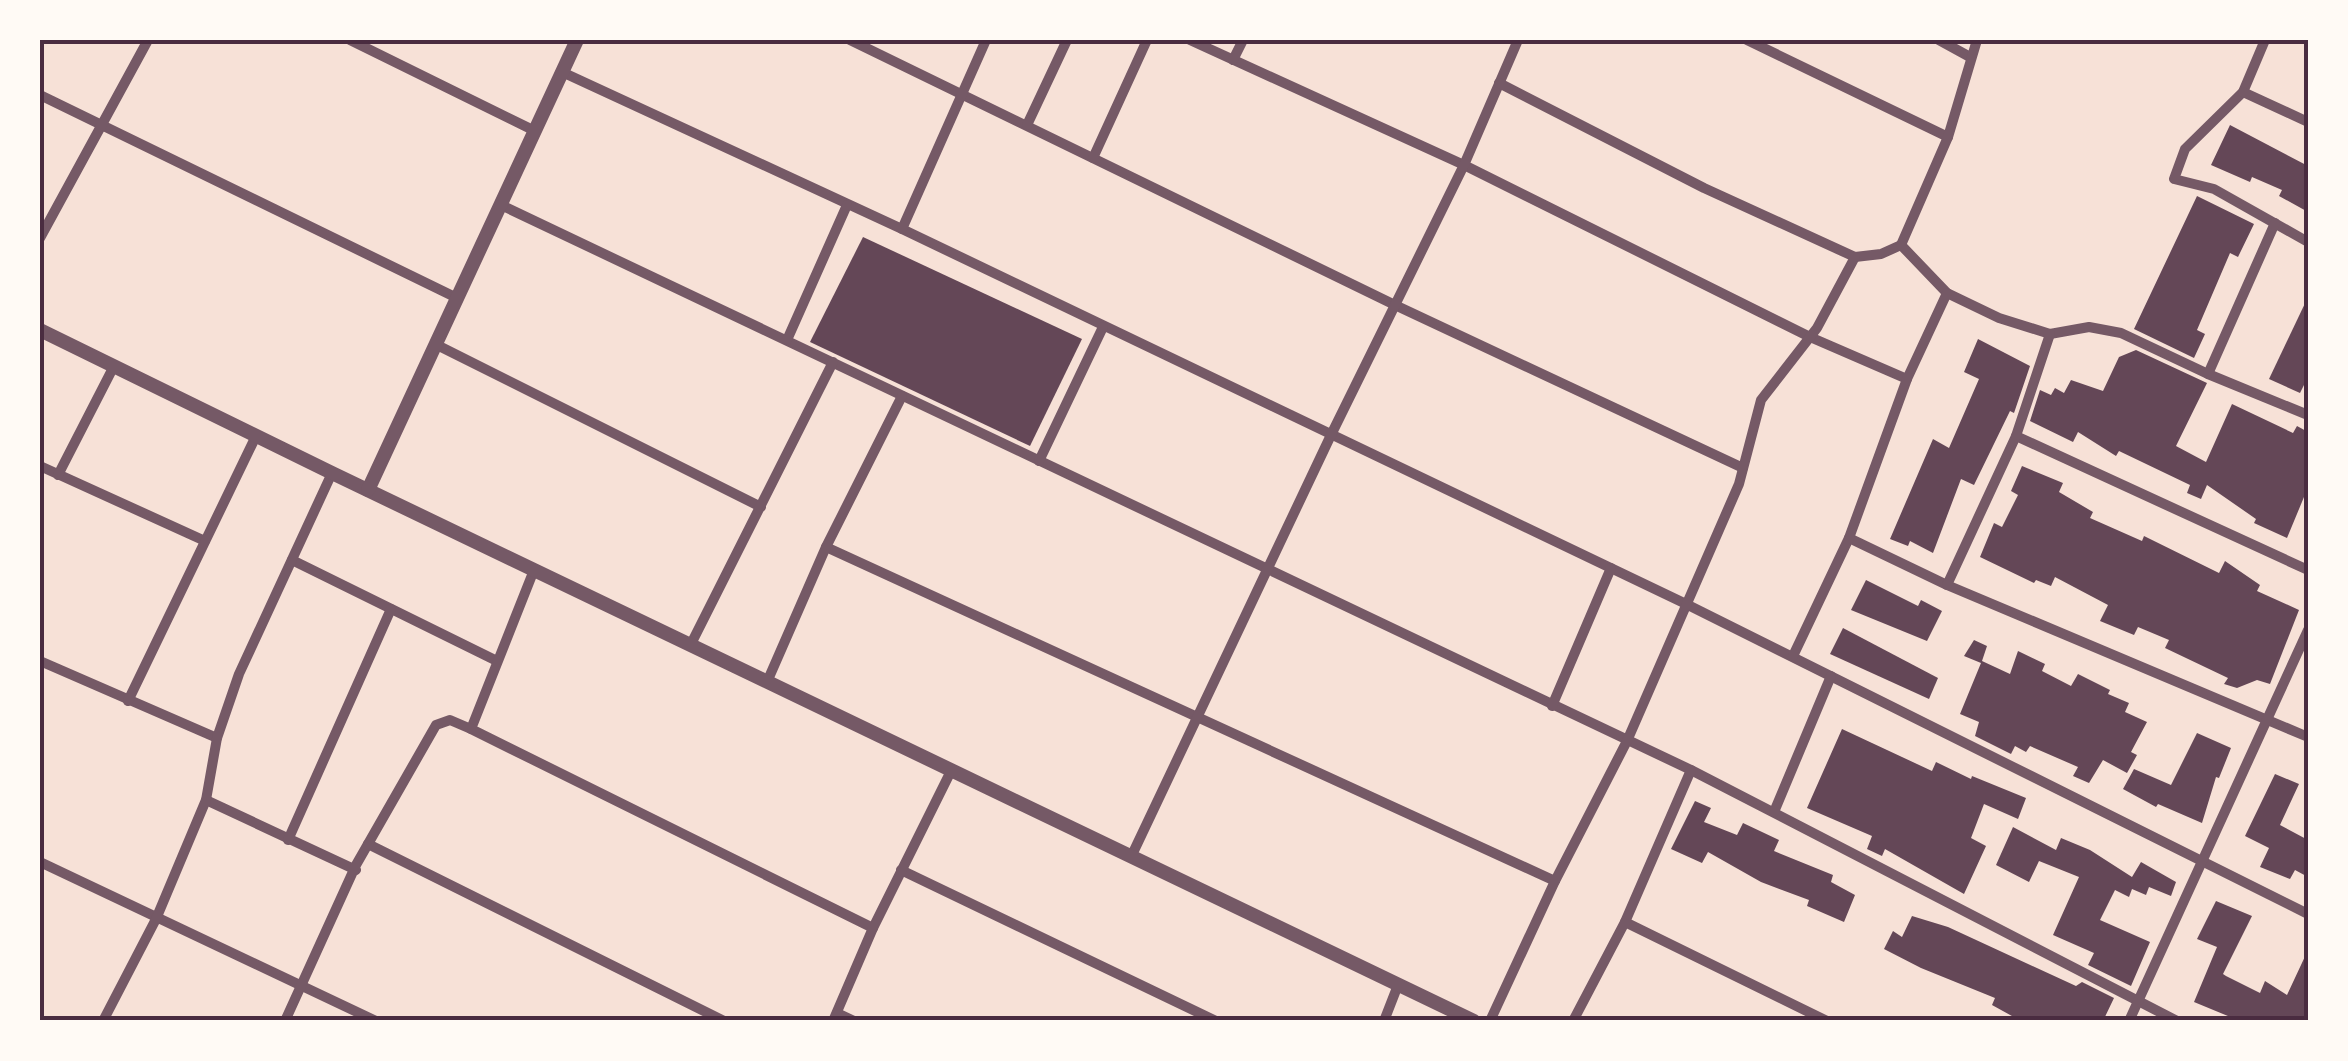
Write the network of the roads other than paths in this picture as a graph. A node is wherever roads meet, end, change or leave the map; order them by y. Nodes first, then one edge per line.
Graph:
1 (148, 40) edge
2 (578, 40) edge
3 (850, 40) edge
4 (986, 40) edge
5 (1067, 40) edge
6 (1147, 40) edge
7 (1190, 40) edge
8 (1243, 40) edge
9 (1518, 40) edge
10 (1747, 40) edge
11 (1777, 40) edge
12 (1939, 40) edge
13 (1977, 40) edge
14 (2265, 40) edge
15 (354, 41) edge
16 (1771, 52) junction
17 (1970, 57) junction
18 (1233, 60) junction
19 (562, 72) junction
20 (1500, 83) junction
21 (2243, 92) junction
22 (962, 94) junction
23 (40, 96) edge
24 (2308, 122) edge
25 (101, 124) junction
26 (1027, 126) junction
27 (534, 131) junction
28 (1948, 137) junction
29 (1093, 158) junction
30 (1464, 166) junction
31 (847, 205) junction
32 (503, 206) junction
33 (2275, 223) junction
34 (902, 229) junction
35 (40, 238) edge
36 (2308, 242) edge
37 (1901, 245) junction
38 (1855, 257) junction
39 (1947, 293) junction
40 (458, 298) junction
41 (1397, 306) junction
42 (1103, 327) junction
43 (40, 330) edge
44 (2050, 334) junction
45 (1810, 337) junction
46 (787, 340) junction
47 (436, 344) junction
48 (833, 362) junction
49 (114, 366) junction
50 (2208, 374) junction
51 (1907, 379) junction
52 (902, 396) junction
53 (2308, 414) edge
54 (1331, 435) junction
55 (256, 436) junction
56 (2016, 436) junction
57 (1038, 460) junction
58 (40, 466) edge
59 (1744, 468) junction
60 (332, 473) junction
61 (58, 474) junction
62 (368, 490) junction
63 (761, 507) junction
64 (1849, 538) junction
65 (205, 541) junction
66 (826, 547) junction
67 (292, 560) junction
68 (1267, 568) junction
69 (1612, 568) junction
70 (534, 570) junction
71 (2308, 570) edge
72 (1947, 585) junction
73 (1684, 603) junction
74 (391, 609) junction
75 (2308, 630) edge
76 (690, 646) junction
77 (1793, 656) junction
78 (40, 661) edge
79 (498, 661) junction
80 (1831, 676) junction
81 (767, 682) junction
82 (128, 701) junction
83 (1552, 706) junction
84 (1198, 716) junction
85 (2268, 719) junction
86 (471, 729) junction
87 (2308, 737) edge
88 (216, 738) junction
89 (1626, 741) junction
90 (952, 768) junction
91 (1690, 770) junction
92 (206, 800) junction
93 (1774, 812) junction
94 (288, 840) junction
95 (368, 844) junction
96 (1131, 856) junction
97 (40, 862) edge
98 (2204, 862) junction
99 (356, 870) junction
100 (901, 870) junction
101 (1555, 881) junction
102 (2308, 914) edge
103 (156, 919) junction
104 (1625, 922) junction
105 (873, 928) junction
106 (299, 985) junction
107 (1398, 985) junction
108 (2137, 1002) junction
109 (835, 1017) edge
110 (103, 1021) edge
111 (284, 1021) edge
112 (376, 1021) edge
113 (724, 1021) edge
114 (854, 1021) edge
115 (1216, 1021) edge
116 (1384, 1021) edge
117 (1474, 1021) edge
118 (1490, 1021) edge
119 (1573, 1021) edge
120 (1827, 1021) edge
121 (2129, 1021) edge
122 (2177, 1021) edge

1 - 25 street
2 - 19 street
3 - 22 street
4 - 22 street
5 - 26 street
6 - 29 street
7 - 18 street
8 - 18 street
9 - 20 street
10 - 16 street
11 - 16 street
12 - 17 street
13 - 17 street
14 - 21 street
15 - 27 street
16 - 28 street
17 - 28 street
18 - 30 street
19 - 27 street
19 - 31 street
20 - 30 street
20 - 38 street
21 - 24 street
21 - 33 street
22 - 26 street
22 - 34 street
23 - 25 street
25 - 35 street
25 - 40 street
26 - 29 street
27 - 32 street
28 - 37 street
29 - 41 street
30 - 41 street
30 - 45 street
31 - 34 street
31 - 46 street
32 - 40 street
32 - 46 street
33 - 36 street
33 - 50 street
34 - 42 street
37 - 38 street
37 - 39 street
38 - 45 street
39 - 44 street
39 - 51 street
40 - 47 street
41 - 54 street
41 - 59 street
42 - 54 street
42 - 57 street
43 - 49 street
44 - 50 street
44 - 56 street
45 - 51 street
45 - 59 street
46 - 48 street
47 - 62 street
47 - 63 street
48 - 52 street
48 - 63 street
49 - 55 street
49 - 61 street
50 - 53 street
51 - 64 street
52 - 57 street
52 - 66 street
54 - 68 street
54 - 69 street
55 - 60 street
55 - 65 street
56 - 71 street
56 - 72 street
57 - 68 street
58 - 61 street
59 - 73 street
60 - 62 street
60 - 67 street
61 - 65 street
62 - 70 street
63 - 76 street
64 - 72 street
64 - 77 street
65 - 82 street
66 - 81 street
66 - 84 street
67 - 74 street
67 - 88 street
68 - 83 street
68 - 84 street
69 - 73 street
69 - 83 street
70 - 76 street
70 - 79 street
72 - 85 street
73 - 77 street
73 - 89 street
74 - 79 street
74 - 94 street
75 - 85 street
76 - 81 street
77 - 80 street
78 - 82 street
79 - 86 street
80 - 93 street
80 - 98 street
81 - 90 street
82 - 88 street
83 - 89 street
84 - 96 street
84 - 101 street
85 - 87 street
85 - 98 street
86 - 95 street
86 - 105 street
88 - 92 street
89 - 91 street
89 - 101 street
90 - 96 street
90 - 100 street
91 - 93 street
91 - 104 street
92 - 94 street
92 - 103 street
93 - 108 street
94 - 99 street
95 - 99 street
95 - 113 street
96 - 107 street
97 - 103 street
98 - 102 street
98 - 108 street
99 - 106 street
100 - 105 street
100 - 115 street
101 - 118 street
103 - 106 street
103 - 110 street
104 - 119 street
104 - 120 street
105 - 109 street
106 - 111 street
106 - 112 street
107 - 116 street
107 - 117 street
108 - 121 street
108 - 122 street
109 - 114 street

